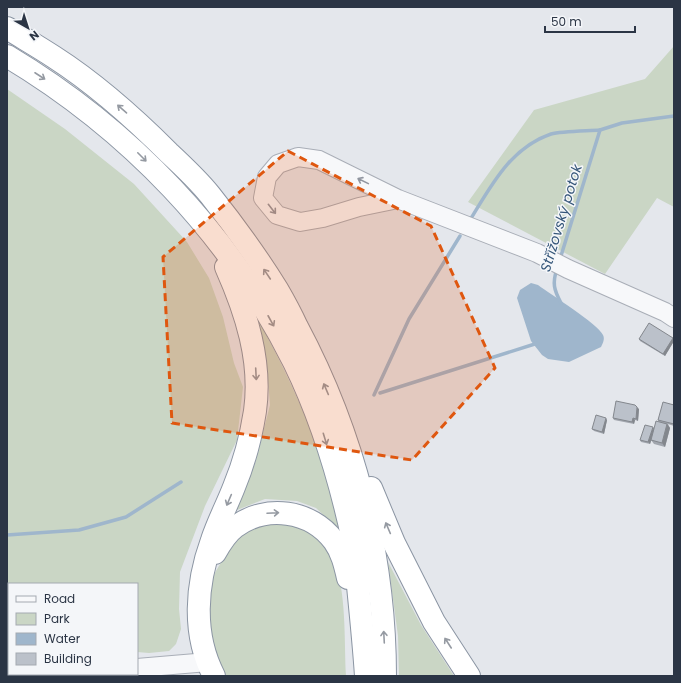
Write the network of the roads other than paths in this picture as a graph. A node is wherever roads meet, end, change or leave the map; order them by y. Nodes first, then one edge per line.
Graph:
1 (7, 28) edge
2 (7, 56) edge
3 (398, 198) junction
4 (210, 231) junction
5 (674, 318) edge
6 (340, 420) junction
7 (199, 599) junction
8 (138, 668) edge
9 (211, 669) edge
10 (358, 676) edge
11 (366, 676) edge
12 (385, 676) edge
13 (469, 676) edge

6 -> 1 highway
2 -> 4 highway
3 -> 3 street
3 - 5 street
4 -> 7 highway
4 -> 11 highway
12 -> 6 highway
13 -> 6 highway
7 - 9 highway
7 -> 10 highway
8 - 9 street

